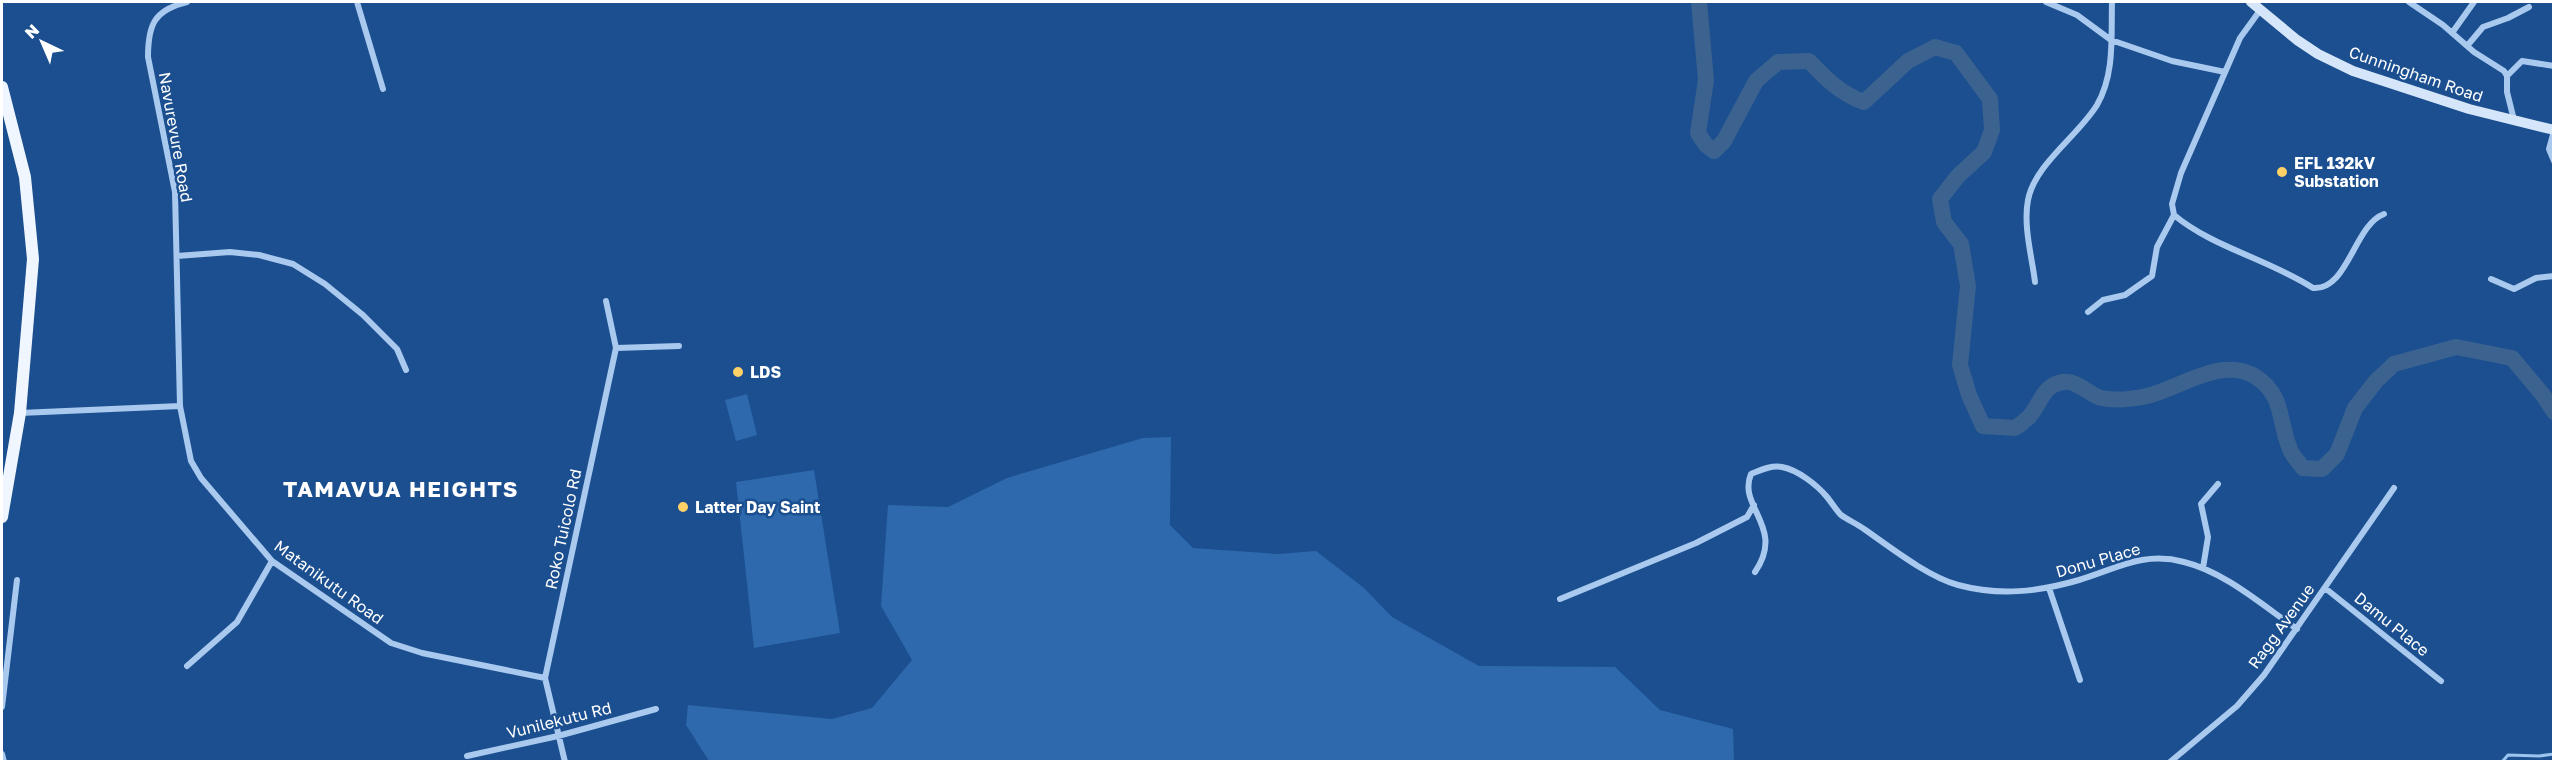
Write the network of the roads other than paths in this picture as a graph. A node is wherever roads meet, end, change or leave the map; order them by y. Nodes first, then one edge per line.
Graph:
1 (187, 2) edge
2 (357, 2) edge
3 (2046, 2) edge
4 (2112, 2) edge
5 (2252, 2) edge
6 (2409, 2) edge
7 (2474, 2) edge
8 (2529, 7) dead end
9 (2261, 9) junction
10 (2452, 33) junction
11 (2111, 40) junction
12 (2467, 46) junction
13 (2553, 66) edge
14 (2226, 72) junction
15 (2507, 76) junction
16 (2, 87) edge
17 (383, 89) dead end
18 (2514, 121) junction
19 (2553, 130) edge
20 (2553, 161) edge
21 (2384, 214) dead end
22 (2174, 215) junction
23 (177, 256) junction
24 (2553, 276) edge
25 (2491, 279) dead end
26 (2035, 282) dead end
27 (606, 301) dead end
28 (2088, 312) dead end
29 (679, 346) dead end
30 (616, 348) junction
31 (406, 370) dead end
32 (180, 406) junction
33 (20, 413) junction
34 (2218, 484) dead end
35 (2394, 488) dead end
36 (1754, 505) junction
37 (2, 517) edge
38 (272, 561) junction
39 (2203, 568) junction
40 (1755, 572) dead end
41 (17, 580) dead end
42 (2049, 588) junction
43 (2325, 588) junction
44 (1560, 598) dead end
45 (2297, 629) junction
46 (187, 666) dead end
47 (545, 678) junction
48 (2080, 680) dead end
49 (2441, 681) dead end
50 (2, 707) edge
51 (656, 709) dead end
52 (558, 736) junction
53 (2, 754) edge
54 (2179, 754) junction
55 (467, 756) dead end
56 (4, 762) edge
57 (565, 762) edge
58 (2170, 762) edge
59 (2184, 762) edge

1 - 23 street, Navurevure Road
2 - 17 street
3 - 11 street
4 - 11 street
5 - 9 main road, Cunningham Road
6 - 10 street
7 - 10 street
8 - 12 street
9 - 14 street
9 - 18 main road, Cunningham Road
10 - 12 street
11 - 14 street
11 - 26 street
12 - 15 street
13 - 15 street
14 - 22 street
15 - 18 street
16 - 33 main road
18 - 19 main road, Cunningham Road
19 - 20 street
21 - 22 street
22 - 28 street
23 - 31 street
23 - 32 street, Navurevure Road
24 - 25 street
27 - 30 street, Roko Tuicolo Rd
29 - 30 street
30 - 47 street, Roko Tuicolo Rd
32 - 33 street
32 - 38 street, Matanikutu Road
33 - 37 main road
34 - 39 street
35 - 43 street, Ragg Avenue
36 - 40 street
36 - 42 street, Donu Place
36 - 44 street
38 - 46 street
38 - 47 street, Matanikutu Road
39 - 42 street, Donu Place
39 - 45 street, Donu Place
41 - 50 street
42 - 48 street
43 - 45 street, Ragg Avenue
43 - 49 street, Damu Place
45 - 54 street, Ragg Avenue
47 - 52 street, Roko Tuicolo Rd
51 - 52 street, Vunilekutu Rd
52 - 55 street, Vunilekutu Rd
52 - 57 street, Roko Tuicolo Rd
53 - 56 street
54 - 58 street, Ragg Avenue
54 - 59 street

